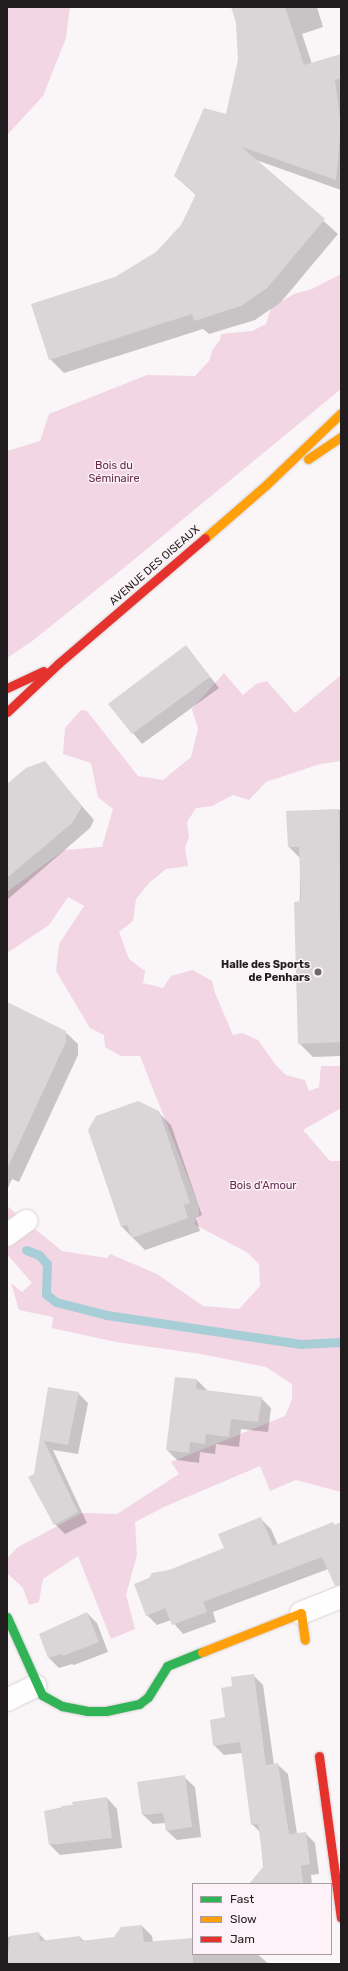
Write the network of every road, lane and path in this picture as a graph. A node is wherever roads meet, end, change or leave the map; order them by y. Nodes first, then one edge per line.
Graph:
1 (341, 413) edge
2 (341, 437) edge
3 (266, 485) junction
4 (59, 664) junction
5 (7, 688) edge
6 (7, 712) edge
7 (26, 1221) dead end
8 (7, 1235) edge
9 (341, 1597) edge
10 (301, 1613) junction
11 (9, 1627) edge
12 (305, 1640) dead end
13 (36, 1686) junction
14 (7, 1700) edge
15 (319, 1756) dead end
16 (341, 1918) edge

1 - 3 main road, AVENUE DES OISEAUX
2 - 3 main road, AVENUE DES OISEAUX
3 - 4 main road, AVENUE DES OISEAUX
4 - 5 main road, AVENUE DES OISEAUX
4 - 6 main road, AVENUE DES OISEAUX
7 - 8 street
9 - 10 street
10 - 12 main road
10 - 13 main road
11 - 13 main road
13 - 14 street
15 - 16 main road

